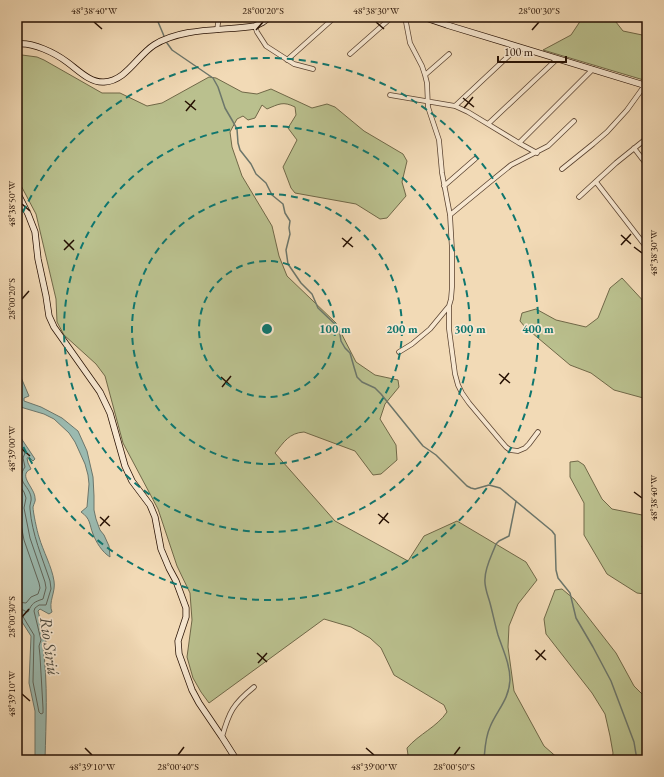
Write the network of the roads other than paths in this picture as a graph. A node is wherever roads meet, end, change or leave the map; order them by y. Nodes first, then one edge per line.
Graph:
1 (219, 17) edge
2 (270, 17) edge
3 (335, 17) edge
4 (392, 17) edge
5 (405, 17) edge
6 (423, 17) edge
7 (255, 26) junction
8 (217, 30) junction
9 (17, 44) edge
10 (518, 47) junction
11 (350, 54) dead end
12 (449, 54) dead end
13 (557, 59) junction
14 (287, 60) junction
15 (313, 69) dead end
16 (593, 69) junction
17 (426, 75) junction
18 (646, 86) edge
19 (390, 96) dead end
20 (428, 101) junction
21 (455, 106) junction
22 (574, 121) dead end
23 (488, 124) junction
24 (647, 138) edge
25 (519, 143) junction
26 (634, 148) junction
27 (538, 152) junction
28 (475, 159) dead end
29 (647, 165) edge
30 (562, 169) dead end
31 (596, 182) junction
32 (444, 186) junction
33 (17, 192) edge
34 (579, 197) dead end
35 (450, 215) junction
36 (647, 248) edge
37 (449, 306) junction
38 (399, 352) dead end
39 (538, 432) dead end
40 (254, 688) dead end
41 (222, 737) junction
42 (235, 760) edge

1 - 8 street
2 - 7 street
3 - 14 street
4 - 11 street
5 - 17 street
6 - 10 street
7 - 8 street
7 - 14 street
8 - 9 street
10 - 13 street
10 - 21 street
12 - 17 street
13 - 16 street
13 - 23 street
14 - 15 street
16 - 18 street
16 - 25 street
17 - 20 street
18 - 30 street
19 - 20 street
20 - 21 street
20 - 32 street
21 - 23 street
22 - 27 street
23 - 25 street
24 - 26 street
25 - 27 street
26 - 29 street
26 - 31 street
27 - 35 street
28 - 32 street
31 - 34 street
31 - 36 street
32 - 35 street
33 - 41 street
35 - 37 street
37 - 38 street
37 - 39 street
40 - 41 street
41 - 42 street

